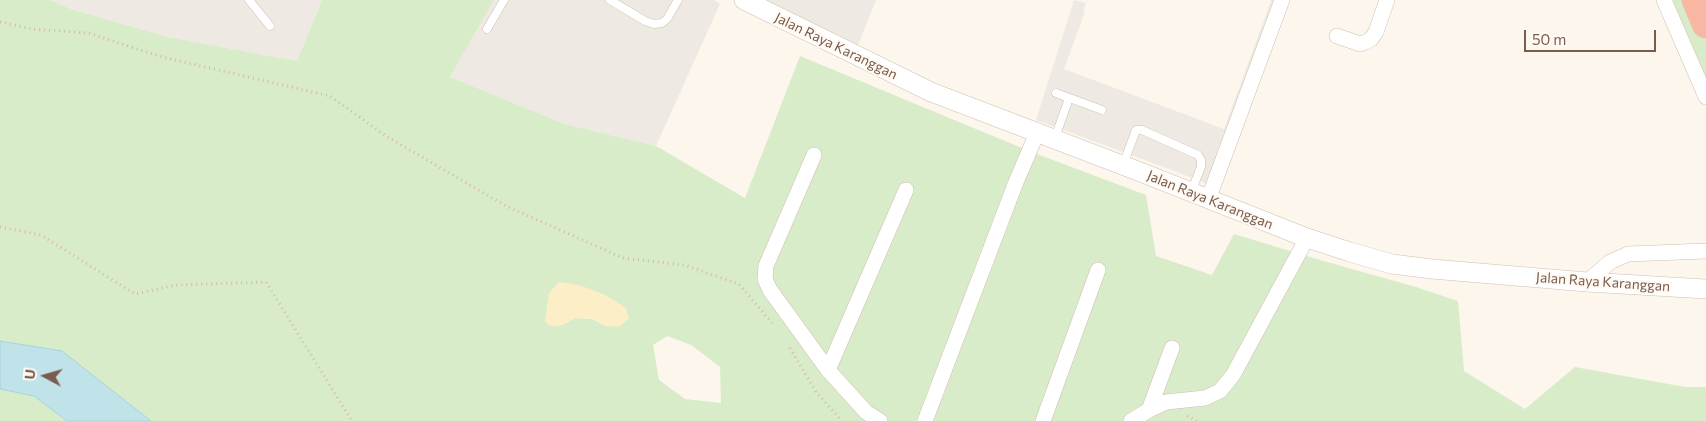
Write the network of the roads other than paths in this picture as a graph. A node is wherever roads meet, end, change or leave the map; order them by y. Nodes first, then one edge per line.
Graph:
1 (249, 0) edge
2 (504, 0) edge
3 (610, 0) edge
4 (678, 0) edge
5 (744, 0) edge
6 (1282, 0) edge
7 (1387, 0) edge
8 (1664, 0) edge
9 (1696, 0) edge
10 (1706, 24) edge
11 (270, 26) dead end
12 (487, 28) dead end
13 (1337, 36) dead end
14 (1056, 93) dead end
15 (1706, 97) edge
16 (1069, 98) junction
17 (1102, 110) dead end
18 (1037, 133) junction
19 (1055, 140) junction
20 (814, 155) dead end
21 (1123, 165) junction
22 (906, 190) dead end
23 (1199, 196) junction
24 (1307, 238) junction
25 (1706, 251) edge
26 (1098, 270) dead end
27 (1587, 282) junction
28 (1706, 288) edge
29 (1172, 348) dead end
30 (828, 370) junction
31 (1148, 410) junction
32 (880, 421) edge
33 (925, 421) edge
34 (1043, 421) edge
35 (1131, 421) edge

1 - 11 lane
2 - 12 lane
3 - 4 lane
5 - 18 street, Jalan Raya Karanggan
6 - 23 street
7 - 13 street
8 - 15 street
9 - 10 highway
14 - 16 lane
16 - 17 lane
16 - 19 lane
18 - 19 street, Jalan Raya Karanggan
18 - 33 street
19 - 21 street, Jalan Raya Karanggan
20 - 30 street
21 - 23 street, Jalan Raya Karanggan
21 - 23 lane
22 - 30 street
23 - 24 street, Jalan Raya Karanggan
24 - 27 street, Jalan Raya Karanggan
24 - 31 street
25 - 27 street
26 - 34 street
27 - 28 street, Jalan Raya Karanggan
29 - 31 street
30 - 32 street
31 - 35 street

